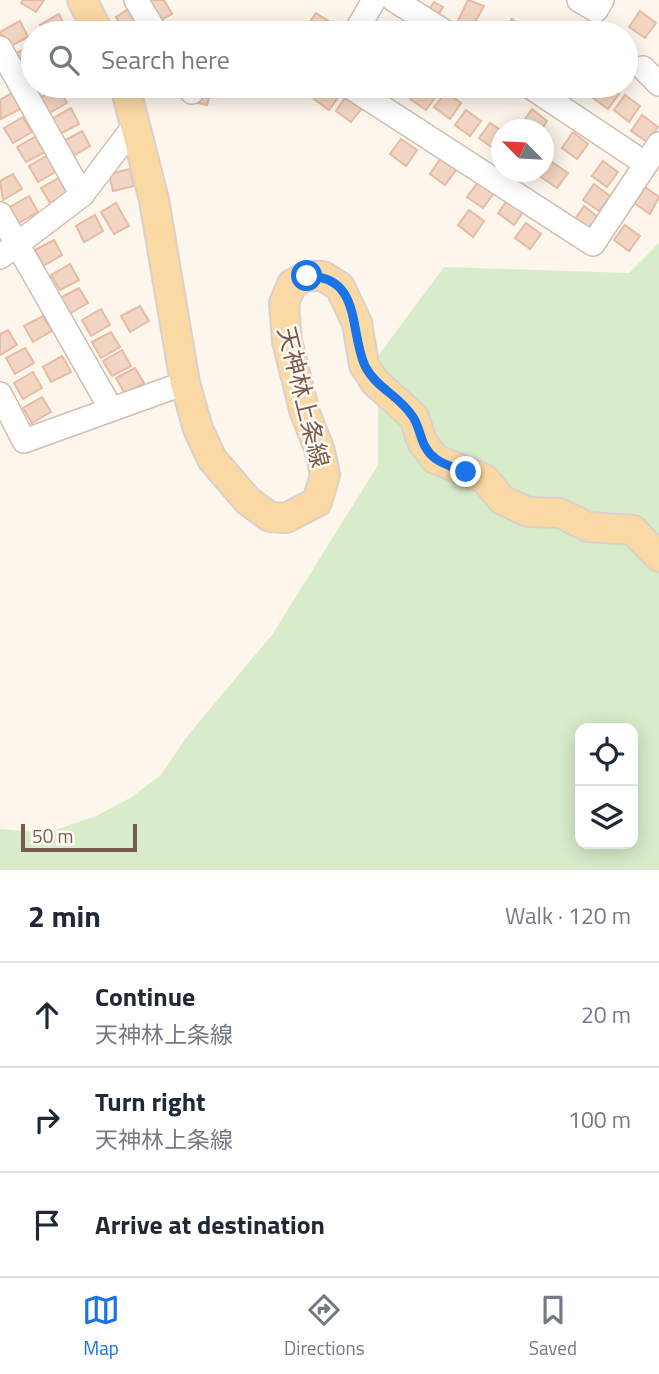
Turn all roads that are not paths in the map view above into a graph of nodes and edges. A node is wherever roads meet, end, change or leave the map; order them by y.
1 (82, 0) edge
2 (136, 0) edge
3 (374, 0) edge
4 (394, 0) edge
5 (579, 0) edge
6 (603, 0) edge
7 (93, 21) edge
8 (149, 21) edge
9 (362, 21) edge
10 (428, 21) edge
11 (0, 48) edge
12 (21, 86) edge
13 (28, 98) edge
14 (128, 98) edge
15 (368, 98) edge
16 (547, 98) edge
17 (135, 125) junction
18 (659, 144) edge
19 (646, 164) junction
20 (82, 195) junction
21 (0, 214) edge
22 (9, 251) edge
23 (185, 383) junction
24 (0, 394) edge
25 (111, 409) junction
26 (659, 557) edge

1 - 7 main road
2 - 8 street
3 - 9 street
4 - 10 street
5 - 6 street
11 - 12 street
13 - 20 street
14 - 17 main road, 天神林上条線
15 - 19 street
16 - 19 street
17 - 20 street
17 - 23 main road, 天神林上条線
18 - 19 street
20 - 22 street
21 - 22 street
22 - 25 street
23 - 25 street
23 - 26 main road, 天神林上条線
24 - 25 street

